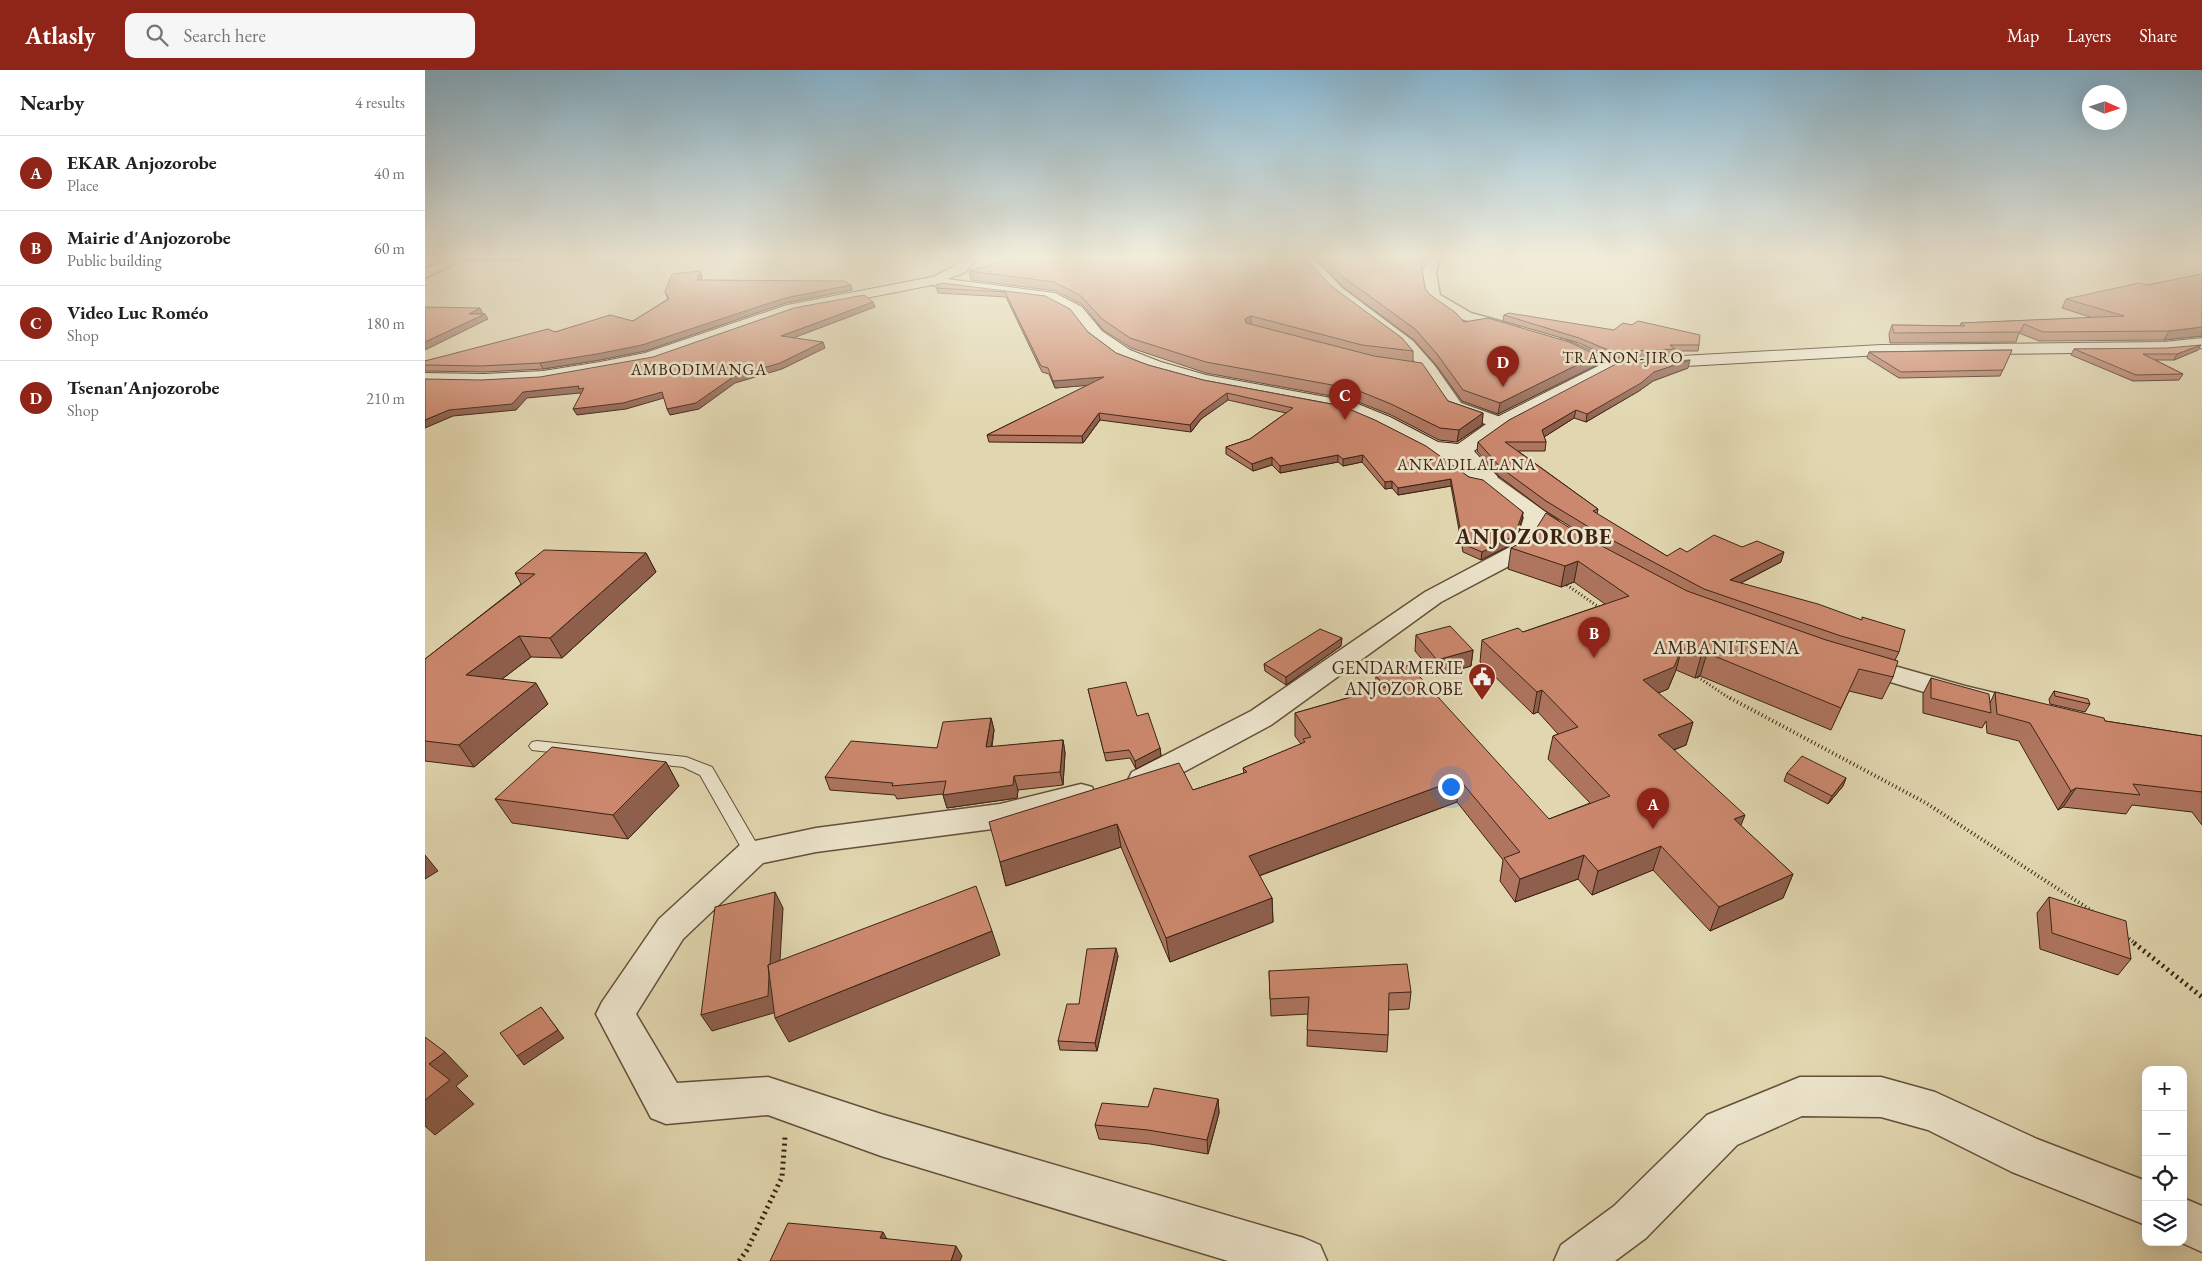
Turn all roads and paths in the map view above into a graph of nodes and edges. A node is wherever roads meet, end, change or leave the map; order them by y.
1 (782, 312) edge
2 (1078, 312) edge
3 (1365, 312) edge
4 (1458, 312) edge
5 (1530, 334) edge
6 (1547, 339) edge
7 (2202, 343) edge
8 (1610, 365) junction
9 (425, 378) edge
10 (1500, 424) junction
11 (1433, 446) junction
12 (1462, 451) junction
13 (1487, 479) junction
14 (1535, 517) junction
15 (1571, 540) edge
16 (1518, 552) junction
17 (1607, 613) edge
18 (1837, 657) edge
19 (1687, 669) edge
20 (2045, 714) edge
21 (537, 746) dead end
22 (753, 853) junction
23 (2101, 916) edge
24 (2124, 935) edge
25 (2202, 997) edge
26 (768, 1096) junction
27 (2142, 1201) edge
28 (2187, 1222) edge
29 (2202, 1229) edge
30 (739, 1261) edge
31 (1305, 1261) edge
32 (1577, 1261) edge

1 - 9 main road
2 - 11 main road
3 - 10 street
4 - 5 street
6 - 8 street
7 - 8 main road
8 - 10 main road
10 - 12 main road
11 - 12 main road
11 - 13 main road
12 - 13 main road
13 - 14 street
14 - 15 street
14 - 16 street
16 - 17 path
16 - 22 street
18 - 20 street
19 - 23 path
21 - 22 lane
22 - 26 street
24 - 25 path
26 - 30 path
26 - 31 street
27 - 32 street
28 - 29 street

